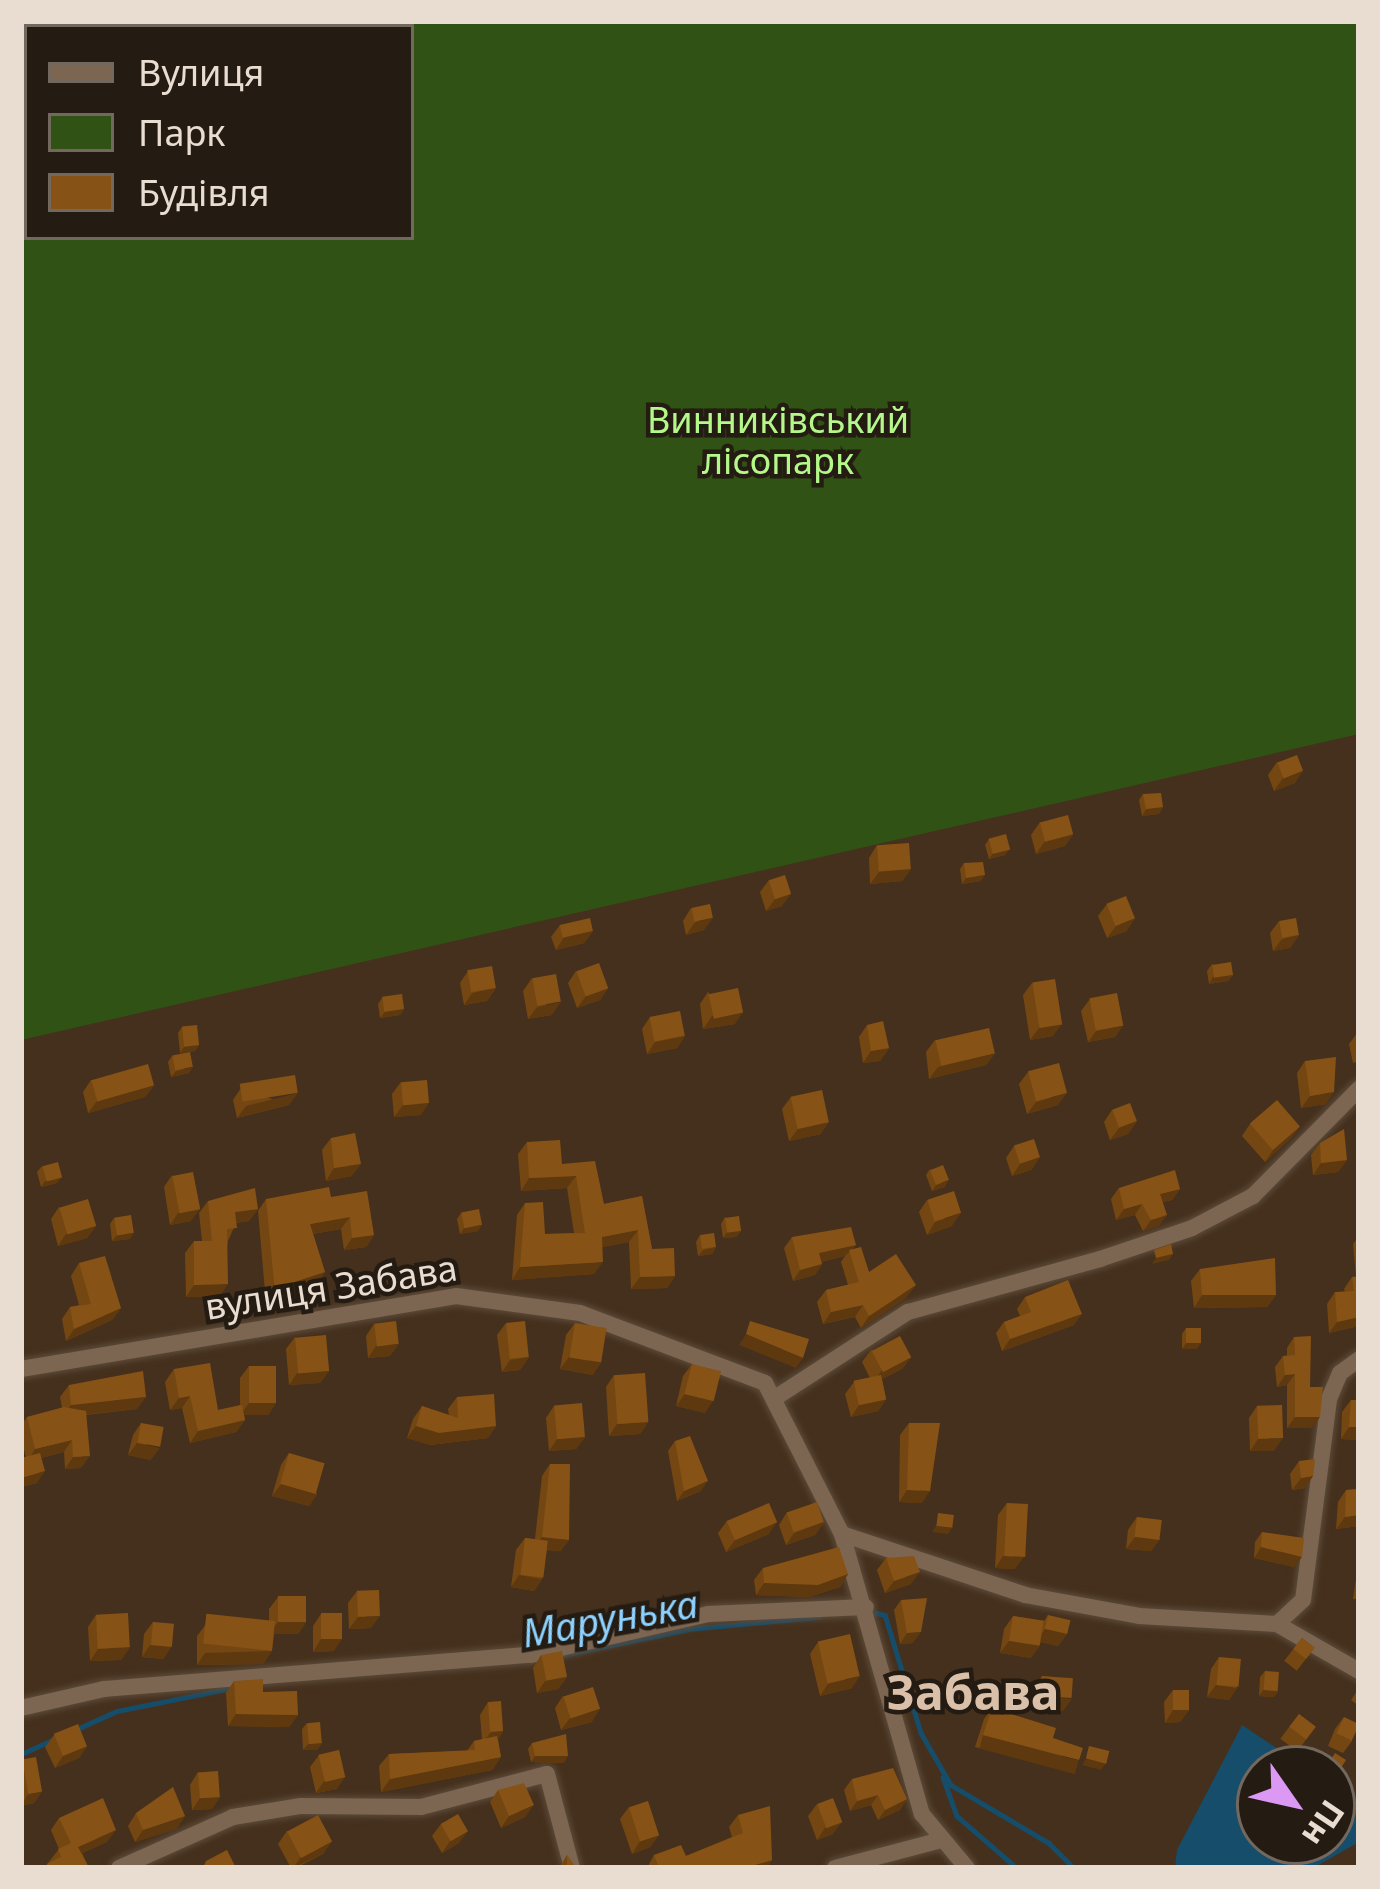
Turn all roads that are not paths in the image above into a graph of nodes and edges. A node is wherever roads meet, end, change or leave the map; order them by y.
1 (1359, 1089) edge
2 (1359, 1359) edge
3 (21, 1369) edge
4 (778, 1396) junction
5 (842, 1534) junction
6 (868, 1614) junction
7 (1277, 1624) junction
8 (1359, 1671) edge
9 (21, 1708) edge
10 (938, 1841) junction
11 (119, 1868) edge
12 (572, 1868) edge
13 (835, 1868) edge
14 (967, 1868) edge

1 - 4 street
2 - 7 street
3 - 4 street, вулиця Забава
4 - 5 street
5 - 6 street
5 - 7 street
6 - 9 street
6 - 10 street
7 - 8 street
10 - 13 street
10 - 14 street
11 - 12 street

